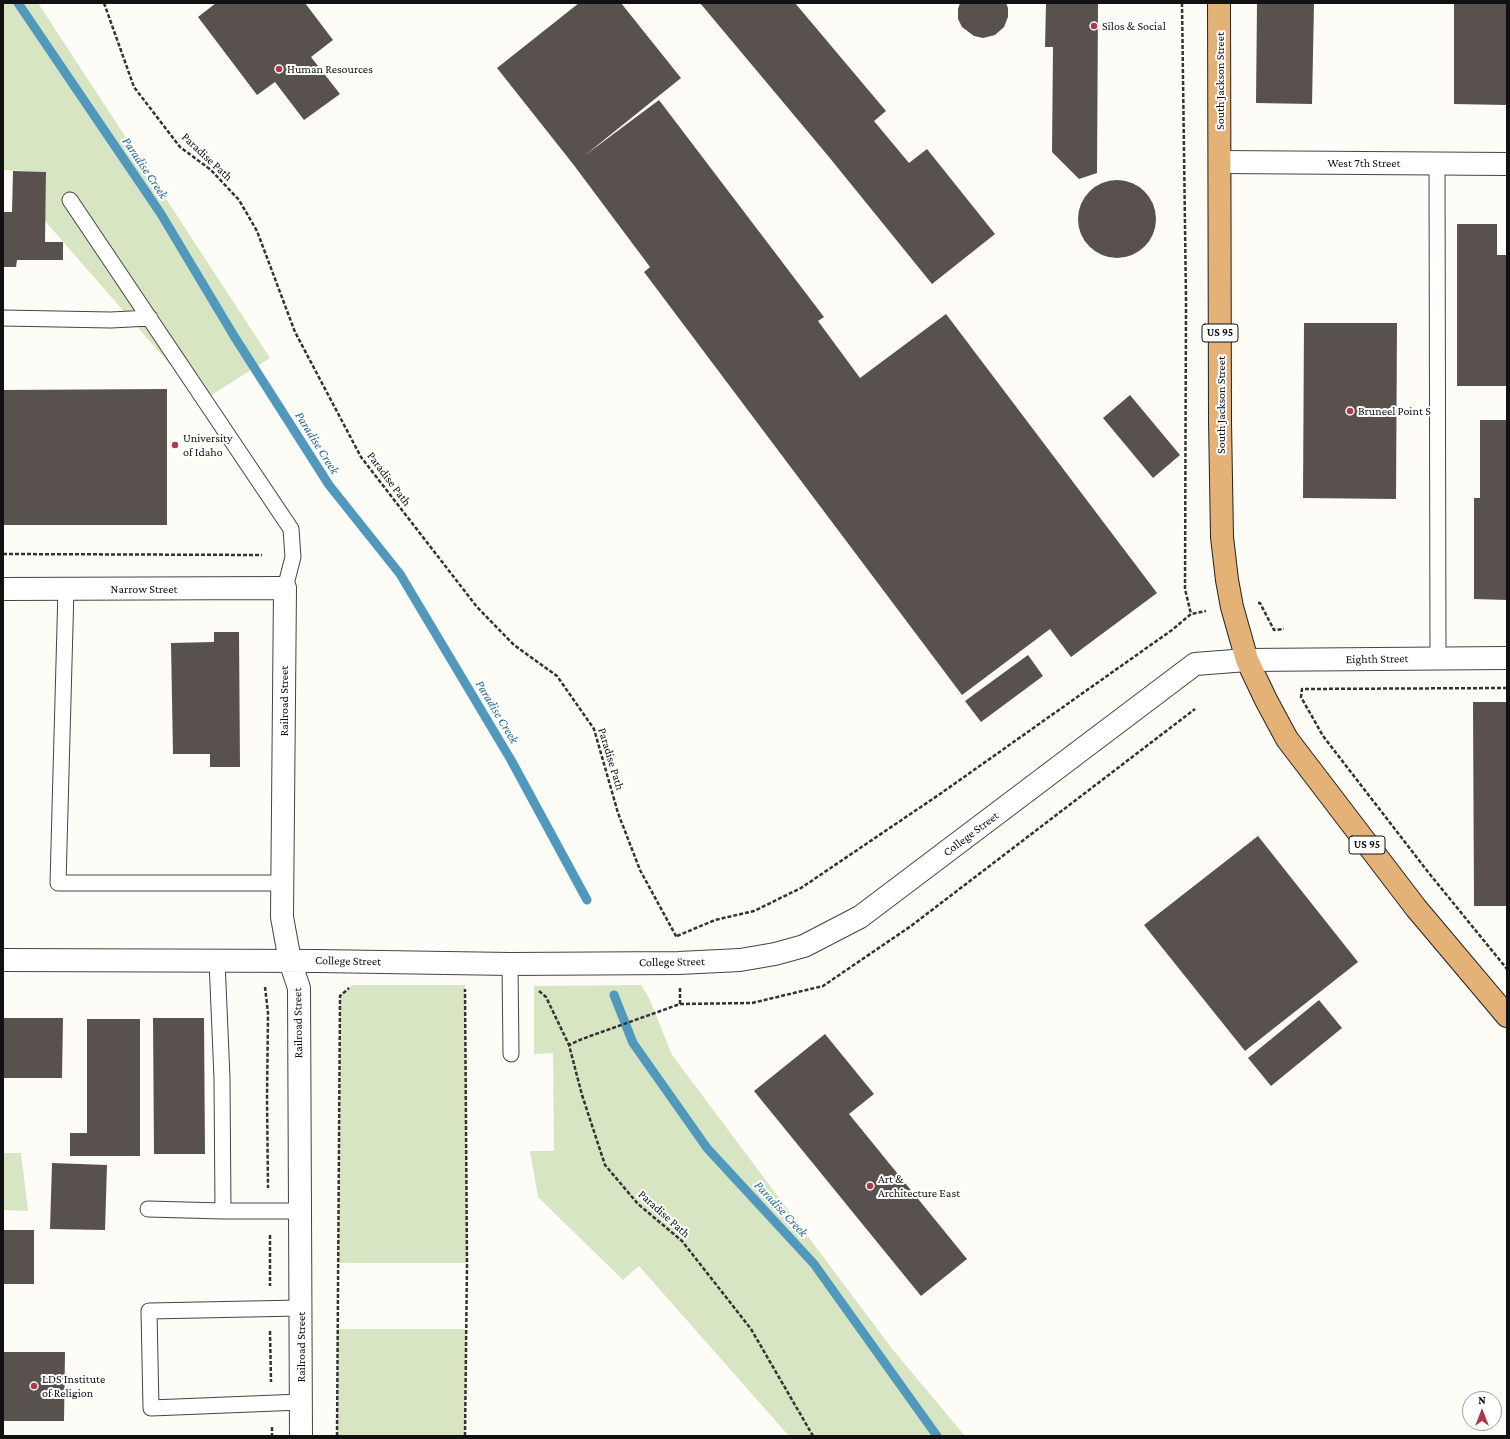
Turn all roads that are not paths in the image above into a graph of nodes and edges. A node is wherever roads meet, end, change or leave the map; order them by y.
1 (1219, 3) edge
2 (1220, 162) junction
3 (1437, 164) junction
4 (1507, 164) edge
5 (70, 200) dead end
6 (3, 318) edge
7 (150, 318) junction
8 (285, 588) junction
9 (3, 589) edge
10 (66, 589) junction
11 (1438, 658) junction
12 (1507, 658) edge
13 (1247, 660) junction
14 (283, 883) junction
15 (3, 960) edge
16 (217, 961) junction
17 (290, 961) junction
18 (510, 964) junction
19 (1507, 1016) edge
20 (511, 1054) dead end
21 (148, 1209) dead end
22 (223, 1211) junction
23 (300, 1211) junction
24 (300, 1308) junction
25 (301, 1402) junction
26 (301, 1436) edge

1 - 2 highway, South Jackson Street / US 95
2 - 3 street, West 7th Street
2 - 13 highway, South Jackson Street / US 95
3 - 4 street, West 7th Street
3 - 11 lane
5 - 7 lane
6 - 7 lane
7 - 8 lane
8 - 10 street, Narrow Street
8 - 14 street, Railroad Street
9 - 10 street, Narrow Street
10 - 14 lane
11 - 12 street, Eighth Street
11 - 13 street, Eighth Street
13 - 18 street, College Street
13 - 19 highway, US 95
14 - 17 street, Railroad Street
15 - 16 street, College Street
16 - 17 street, College Street
16 - 22 lane
17 - 18 street, College Street
17 - 23 street, Railroad Street
18 - 20 lane
21 - 22 lane
22 - 23 lane
23 - 24 street, Railroad Street
24 - 25 street, Railroad Street
24 - 25 lane
25 - 26 street, Railroad Street

